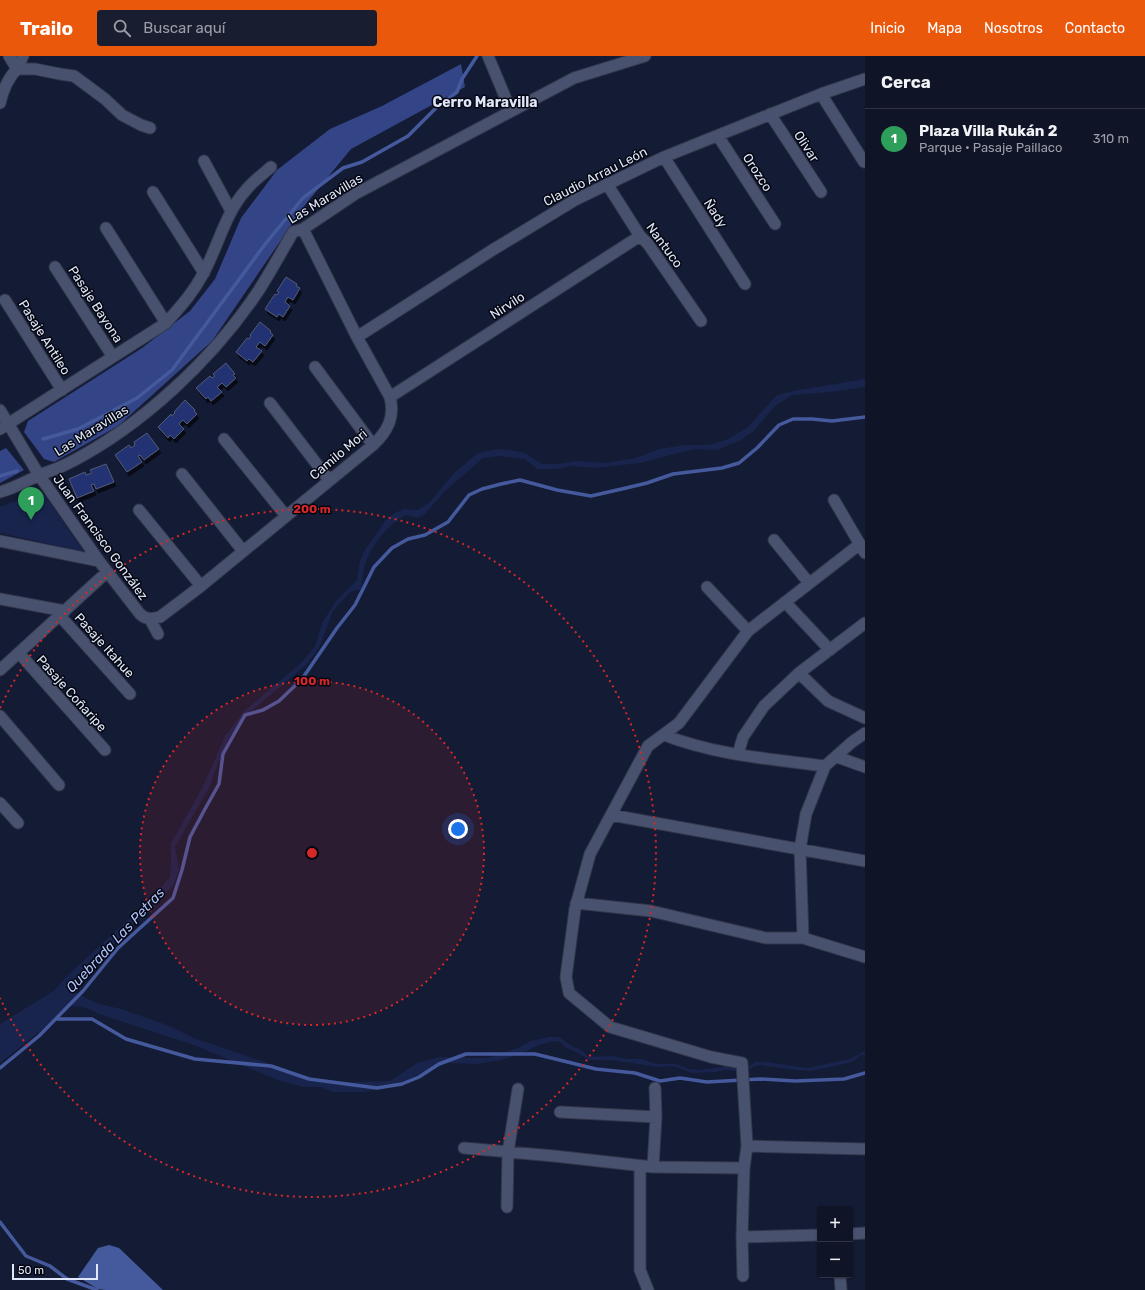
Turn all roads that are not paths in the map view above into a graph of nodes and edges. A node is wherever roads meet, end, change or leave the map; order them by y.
1 (9, 56) edge
2 (23, 56) edge
3 (488, 56) edge
4 (645, 56) edge
5 (17, 69) junction
6 (865, 79) edge
7 (821, 94) junction
8 (0, 103) edge
9 (511, 111) junction
10 (770, 114) junction
11 (150, 128) dead end
12 (718, 136) junction
13 (664, 157) junction
14 (204, 161) dead end
15 (864, 162) edge
16 (271, 167) dead end
17 (607, 184) junction
18 (153, 192) dead end
19 (821, 192) dead end
20 (231, 211) junction
21 (775, 224) dead end
22 (106, 228) dead end
23 (303, 229) junction
24 (640, 236) junction
25 (56, 267) dead end
26 (204, 273) junction
27 (745, 284) dead end
28 (5, 300) dead end
29 (701, 321) dead end
30 (166, 322) junction
31 (357, 337) junction
32 (113, 357) junction
33 (315, 367) dead end
34 (62, 390) junction
35 (390, 397) junction
36 (270, 404) dead end
37 (0, 410) edge
38 (4, 426) edge
39 (224, 440) dead end
40 (372, 445) junction
41 (182, 474) dead end
42 (39, 475) junction
43 (329, 480) junction
44 (0, 492) edge
45 (834, 500) dead end
46 (139, 510) dead end
47 (286, 516) junction
48 (774, 540) dead end
49 (0, 541) edge
50 (862, 549) edge
51 (243, 551) junction
52 (99, 561) junction
53 (107, 572) junction
54 (809, 583) junction
55 (201, 586) junction
56 (707, 587) dead end
57 (0, 599) edge
58 (785, 602) junction
59 (62, 614) junction
60 (150, 619) junction
61 (865, 623) edge
62 (748, 631) junction
63 (158, 634) dead end
64 (830, 650) junction
65 (0, 656) edge
66 (16, 656) junction
67 (0, 670) edge
68 (799, 673) junction
69 (130, 694) dead end
70 (0, 716) edge
71 (865, 718) edge
72 (865, 733) edge
73 (664, 735) junction
74 (105, 750) dead end
75 (738, 754) junction
76 (837, 757) junction
77 (825, 766) junction
78 (865, 767) edge
79 (59, 785) dead end
80 (0, 803) edge
81 (611, 815) junction
82 (18, 823) dead end
83 (800, 849) junction
84 (865, 861) edge
85 (576, 903) junction
86 (803, 938) junction
87 (865, 957) edge
88 (655, 1088) dead end
89 (518, 1089) dead end
90 (560, 1112) dead end
91 (656, 1117) junction
92 (747, 1146) junction
93 (464, 1148) dead end
94 (865, 1149) edge
95 (508, 1152) junction
96 (640, 1166) junction
97 (653, 1167) junction
98 (744, 1168) junction
99 (508, 1206) dead end
100 (865, 1233) edge
101 (853, 1234) edge
102 (817, 1235) edge
103 (742, 1237) junction
104 (743, 1276) dead end
105 (840, 1278) edge
106 (648, 1290) edge
107 (841, 1290) edge

1 - 5 street
2 - 5 street
3 - 9 street
4 - 9 street, Las Maravillas
5 - 8 street
5 - 11 street
6 - 7 street, Claudio Arrau León
7 - 10 street, Claudio Arrau León
7 - 15 street
9 - 23 street, Las Maravillas
10 - 12 street, Claudio Arrau León
10 - 19 street, Olivar
12 - 13 street, Claudio Arrau León
12 - 21 street, Orozco
13 - 17 street, Claudio Arrau León
13 - 27 street, Ñady
14 - 20 street
16 - 20 street
17 - 24 street, Nantuco
17 - 31 street, Claudio Arrau León
18 - 26 street
20 - 26 street
22 - 30 street
23 - 31 street, Camilo Mori
23 - 42 street, Las Maravillas
24 - 29 street, Nantuco
24 - 35 street, Nirvilo
25 - 32 street, Pasaje Bayona
26 - 30 street
28 - 34 street, Pasaje Antileo
30 - 32 street
31 - 35 street, Camilo Mori
32 - 34 street
33 - 40 street
34 - 38 street
35 - 40 street, Camilo Mori
36 - 43 street
37 - 38 street, Juan Francisco González
38 - 42 street, Juan Francisco González
39 - 47 street
40 - 43 street, Camilo Mori
41 - 51 street
42 - 44 street, Las Maravillas
42 - 52 street, Juan Francisco González
43 - 47 street, Camilo Mori
45 - 50 street
46 - 55 street
47 - 51 street, Camilo Mori
48 - 54 street
49 - 52 street
50 - 54 street
51 - 55 street, Camilo Mori
52 - 53 street, Juan Francisco González
53 - 59 street
53 - 60 street, Juan Francisco González
54 - 58 street
55 - 60 street, Camilo Mori
56 - 62 street
57 - 59 street
58 - 62 street
58 - 64 street
59 - 66 street
59 - 69 street, Pasaje Itahue
60 - 63 street, Juan Francisco González
61 - 64 street
62 - 73 street
64 - 68 street
65 - 66 street
66 - 67 street
66 - 74 street, Pasaje Coñaripe
68 - 71 street
68 - 75 street
70 - 79 street
72 - 76 street
73 - 75 street
73 - 81 street
75 - 77 street
76 - 77 street
76 - 78 street
77 - 83 street
80 - 82 street
81 - 83 street
81 - 85 street
83 - 84 street
83 - 86 street
85 - 86 street
85 - 92 street
86 - 87 street
88 - 91 street
89 - 95 street
90 - 91 street
91 - 97 street
92 - 94 street
92 - 98 street
93 - 95 street
95 - 96 street
95 - 99 street
96 - 97 street
96 - 106 street
97 - 98 street
98 - 103 street
100 - 101 street
102 - 103 street
103 - 104 street
105 - 107 street

